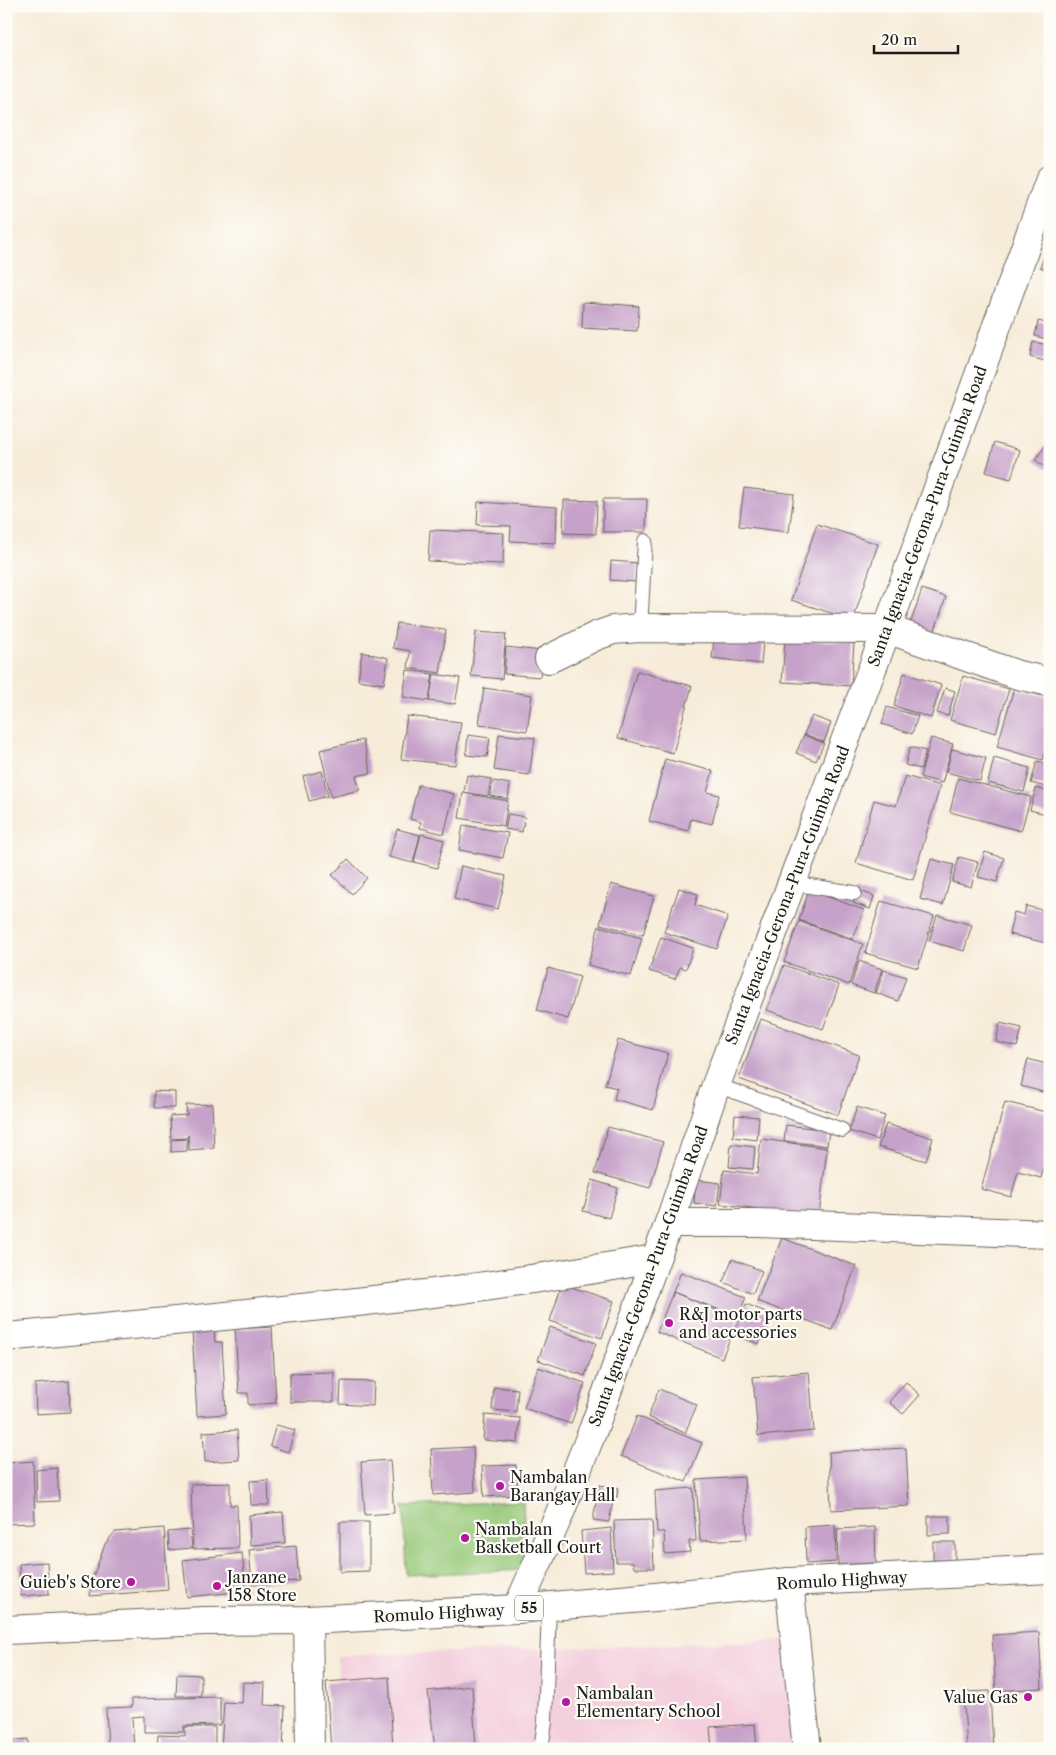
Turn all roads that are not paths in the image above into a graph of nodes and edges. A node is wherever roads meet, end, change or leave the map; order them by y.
1 (1050, 179) edge
2 (645, 541) dead end
3 (640, 628) junction
4 (887, 629) junction
5 (549, 659) dead end
6 (1050, 682) edge
7 (791, 883) junction
8 (854, 893) dead end
9 (716, 1085) junction
10 (842, 1130) dead end
11 (669, 1223) junction
12 (1050, 1234) edge
13 (655, 1259) junction
14 (6, 1337) edge
15 (1050, 1569) edge
16 (789, 1582) junction
17 (549, 1606) junction
18 (517, 1609) junction
19 (308, 1620) junction
20 (6, 1630) edge
21 (310, 1749) edge
22 (541, 1749) edge
23 (807, 1749) edge

1 - 4 main road, Santa Ignacia-Gerona-Pura-Guimba Road
2 - 3 lane
3 - 4 main road
3 - 5 main road
4 - 6 main road
4 - 7 main road, Santa Ignacia-Gerona-Pura-Guimba Road
7 - 8 lane
7 - 9 main road, Santa Ignacia-Gerona-Pura-Guimba Road
9 - 10 lane
9 - 11 main road, Santa Ignacia-Gerona-Pura-Guimba Road
11 - 12 main road
11 - 13 main road, Santa Ignacia-Gerona-Pura-Guimba Road
13 - 14 main road
13 - 18 main road, Santa Ignacia-Gerona-Pura-Guimba Road
15 - 16 main road, Romulo Highway / 55
16 - 17 main road, Romulo Highway / 55
16 - 23 main road
17 - 18 main road, Romulo Highway / 55
17 - 22 lane
18 - 19 main road, Romulo Highway / 55
19 - 20 main road, Romulo Highway / 55
19 - 21 main road

